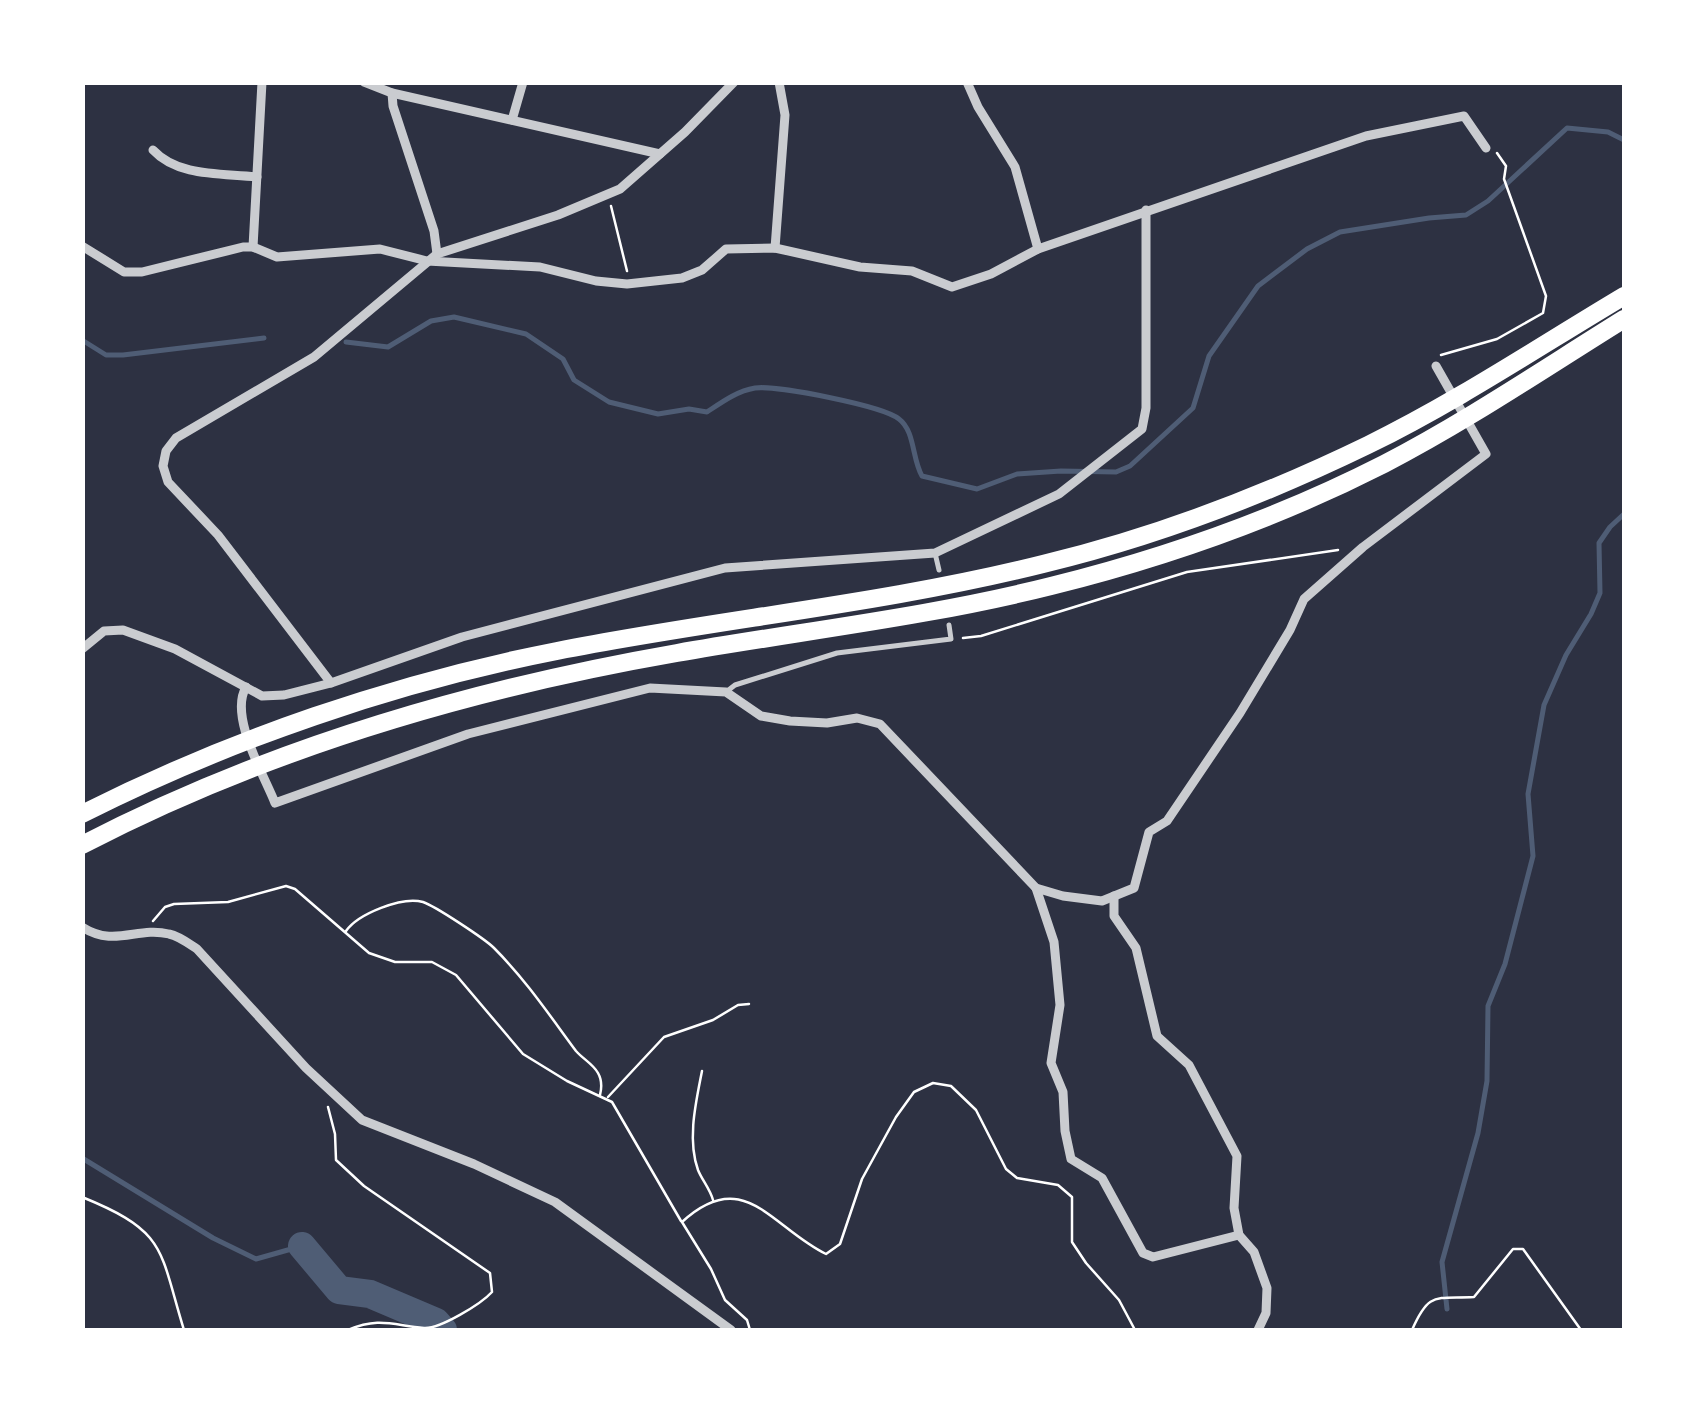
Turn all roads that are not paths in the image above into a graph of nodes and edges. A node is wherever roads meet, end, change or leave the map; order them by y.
1 (262, 82) edge
2 (364, 82) edge
3 (524, 82) edge
4 (734, 82) edge
5 (778, 82) edge
6 (967, 82) edge
7 (392, 93) junction
8 (512, 120) junction
9 (1486, 148) road end
10 (153, 150) dead end
11 (660, 154) junction
12 (257, 177) junction
13 (1146, 210) junction
14 (82, 246) edge
15 (254, 247) junction
16 (776, 248) junction
17 (1038, 250) junction
18 (437, 254) junction
19 (427, 261) junction
20 (1624, 296) edge
21 (1624, 319) edge
22 (1436, 366) road end
23 (935, 553) junction
24 (938, 570) dead end
25 (949, 626) dead end
26 (82, 649) edge
27 (331, 683) junction
28 (246, 687) junction
29 (726, 692) junction
30 (82, 814) edge
31 (82, 845) edge
32 (1036, 888) junction
33 (1114, 896) junction
34 (83, 928) edge
35 (1238, 1234) junction
36 (731, 1330) edge
37 (1258, 1330) edge

1 - 12 street
2 - 7 street
3 - 8 street
4 - 11 street
5 - 16 street
6 - 17 street
7 - 8 street
7 - 18 street
8 - 11 street
9 - 13 street
10 - 12 street
11 - 18 street
12 - 15 street
13 - 17 street
13 - 23 street
14 - 15 street
15 - 19 street
16 - 17 street
16 - 19 street
18 - 19 street
19 - 27 street
20 - 30 highway
21 - 31 highway
22 - 33 street
23 - 24 lane
23 - 27 street
25 - 29 lane
26 - 28 street
27 - 28 street
28 - 29 street
29 - 32 street
32 - 33 street
32 - 35 street
33 - 35 street
34 - 36 street
35 - 37 street

